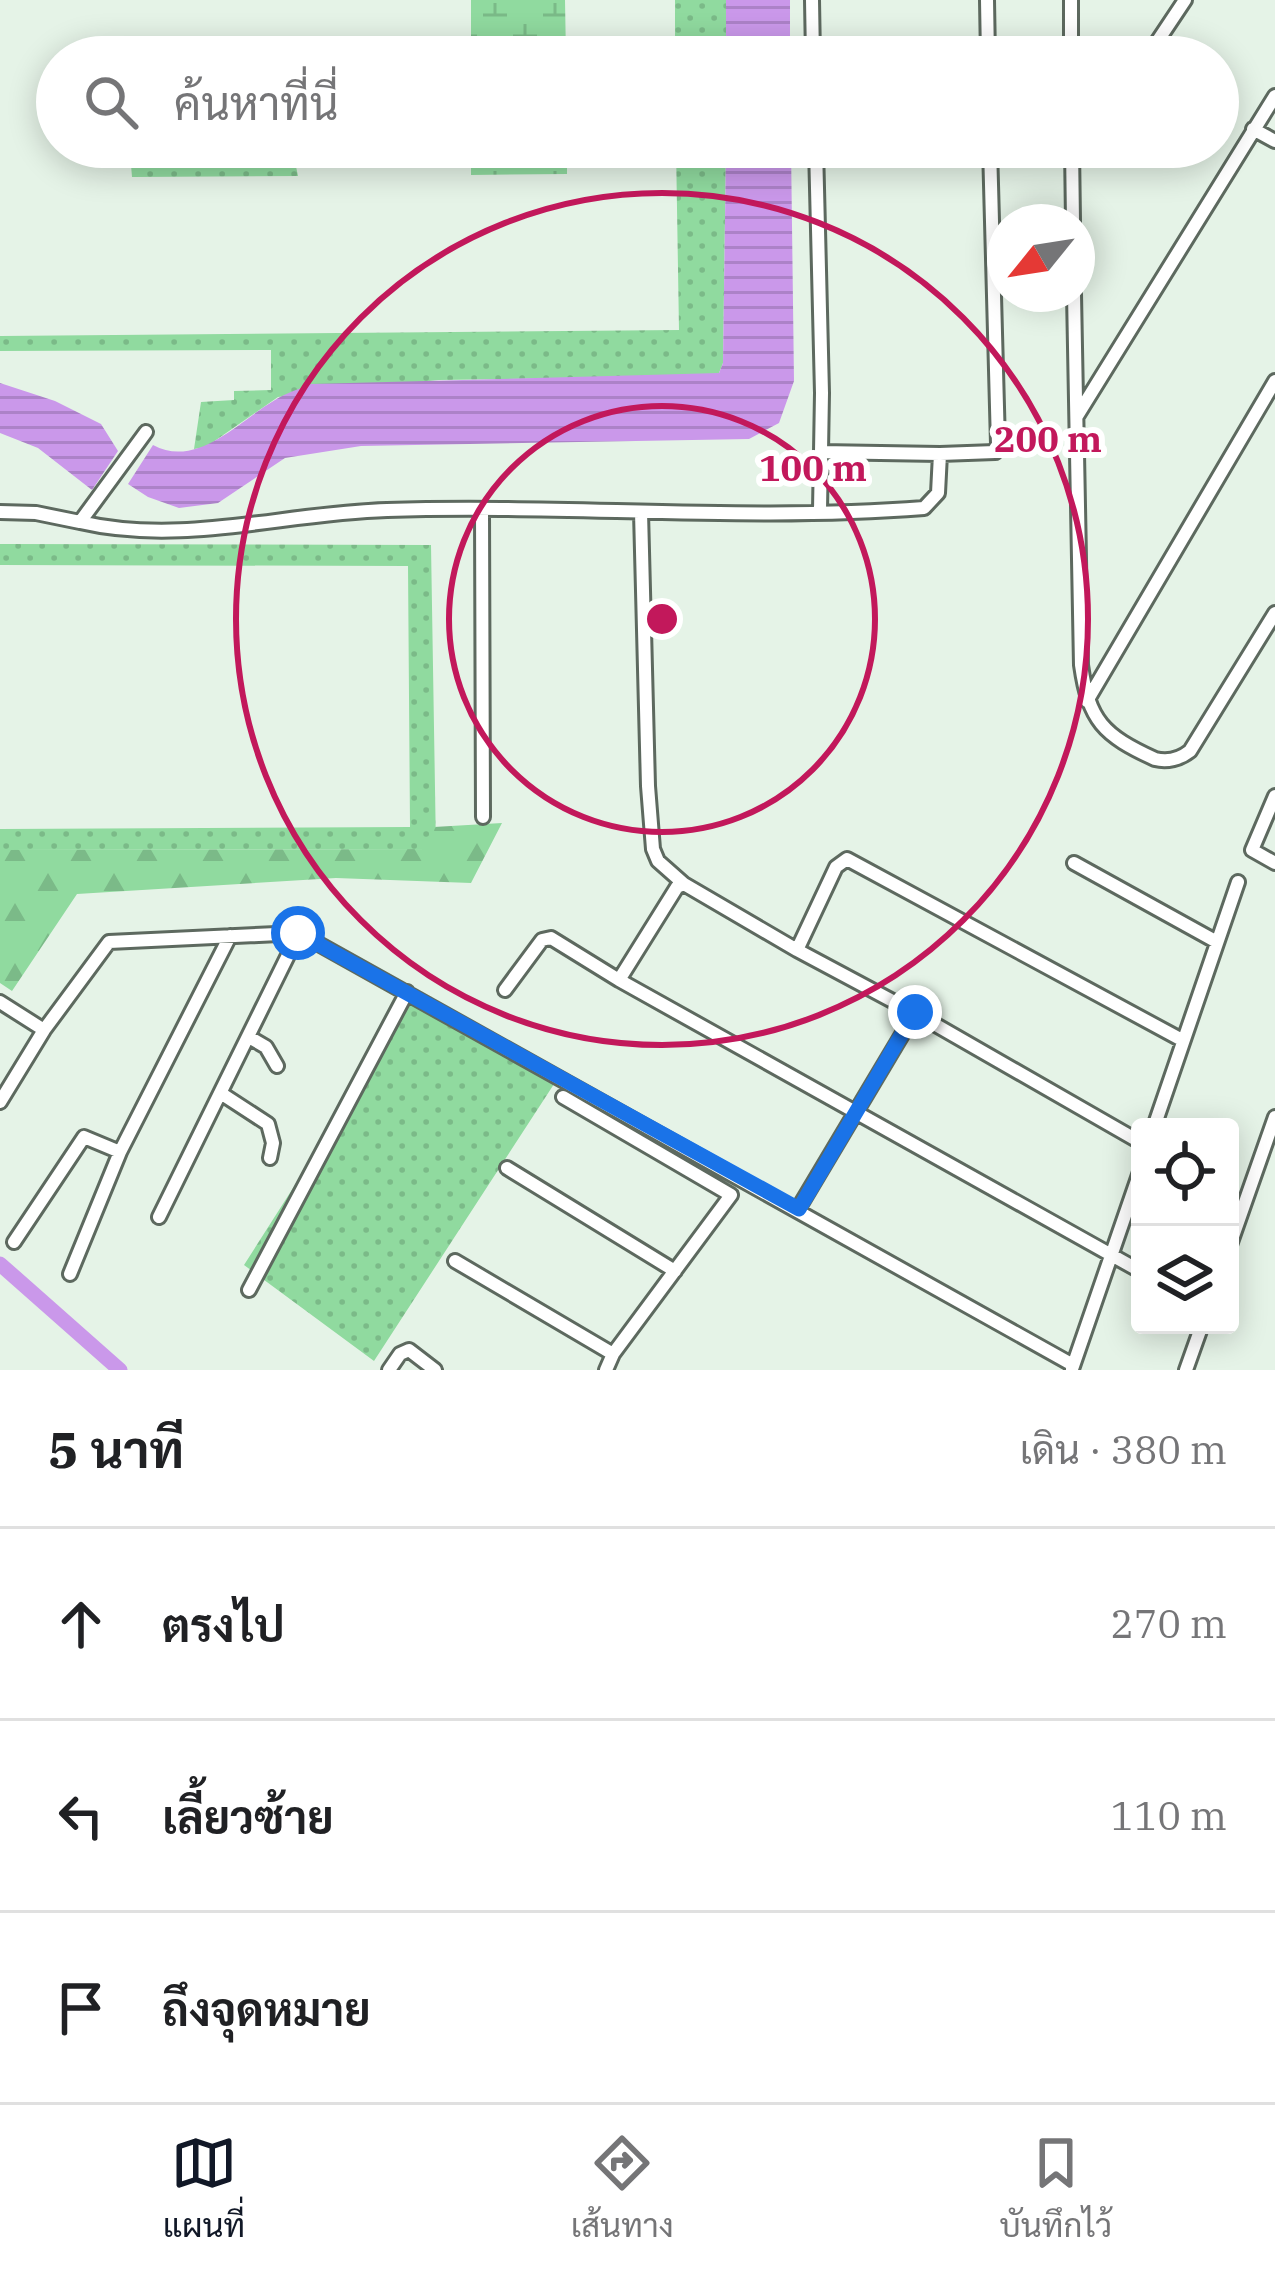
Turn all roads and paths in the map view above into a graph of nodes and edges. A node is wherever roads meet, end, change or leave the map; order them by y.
1 (812, 0) edge
2 (987, 0) edge
3 (1071, 0) edge
4 (1185, 0) edge
5 (813, 36) edge
6 (988, 36) edge
7 (1071, 36) edge
8 (1161, 36) edge
9 (1275, 95) edge
10 (1253, 129) junction
11 (1275, 141) edge
12 (1239, 152) edge
13 (816, 168) edge
14 (991, 168) edge
15 (1072, 168) edge
16 (1229, 168) edge
17 (1073, 204) edge
18 (1073, 312) edge
19 (1275, 381) edge
20 (1075, 420) junction
21 (146, 432) dead end
22 (820, 452) junction
23 (940, 454) junction
24 (482, 510) junction
25 (820, 510) junction
26 (0, 512) edge
27 (641, 512) junction
28 (80, 522) junction
29 (1275, 613) edge
30 (1087, 702) junction
31 (1275, 796) edge
32 (483, 817) dead end
33 (1074, 863) dead end
34 (1275, 863) edge
35 (1238, 882) dead end
36 (684, 884) junction
37 (298, 933) junction
38 (230, 936) junction
39 (1217, 942) junction
40 (797, 950) junction
41 (619, 980) junction
42 (505, 990) dead end
43 (406, 992) junction
44 (0, 1002) edge
45 (915, 1012) junction
46 (44, 1030) junction
47 (249, 1037) junction
48 (1182, 1040) junction
49 (277, 1066) dead end
50 (222, 1094) junction
51 (563, 1097) dead end
52 (0, 1102) edge
53 (856, 1112) junction
54 (1157, 1118) edge
55 (1275, 1118) edge
56 (1131, 1137) edge
57 (120, 1152) junction
58 (270, 1158) dead end
59 (507, 1168) dead end
60 (1131, 1200) edge
61 (799, 1209) junction
62 (159, 1217) dead end
63 (1237, 1226) edge
64 (14, 1242) dead end
65 (1112, 1258) junction
66 (454, 1261) dead end
67 (1131, 1267) edge
68 (675, 1271) junction
69 (70, 1274) dead end
70 (249, 1290) dead end
71 (1199, 1334) edge
72 (613, 1354) junction
73 (1072, 1368) edge
74 (389, 1370) edge
75 (435, 1370) edge
76 (605, 1370) edge
77 (1186, 1370) edge

1 - 5 street
2 - 6 street
3 - 7 street
4 - 8 street
9 - 10 street
10 - 11 street
10 - 12 street
13 - 22 street
14 - 23 street
15 - 17 street
16 - 20 street
18 - 20 street
19 - 30 street
20 - 30 street
21 - 28 street
22 - 23 street
22 - 25 street
23 - 25 street
24 - 27 street
24 - 28 street
24 - 32 street
25 - 27 street
26 - 28 street
27 - 36 street
29 - 30 street
31 - 34 street
33 - 39 street
35 - 39 street
36 - 40 street
36 - 41 street
37 - 38 street
37 - 43 street
37 - 47 street
38 - 46 street
38 - 57 street
39 - 48 street
40 - 45 street
40 - 48 street
41 - 42 street
41 - 53 street
43 - 61 street
43 - 70 street
44 - 46 street
45 - 53 street
45 - 56 street
46 - 52 street
47 - 49 street
47 - 50 street
48 - 54 street
50 - 58 street
50 - 62 street
51 - 68 street
53 - 61 street
53 - 65 street
55 - 63 street
57 - 64 street
57 - 69 street
59 - 68 street
60 - 65 street
61 - 73 street
65 - 67 street
65 - 73 street
66 - 72 street
68 - 72 street
71 - 77 street
72 - 76 street
74 - 75 street

